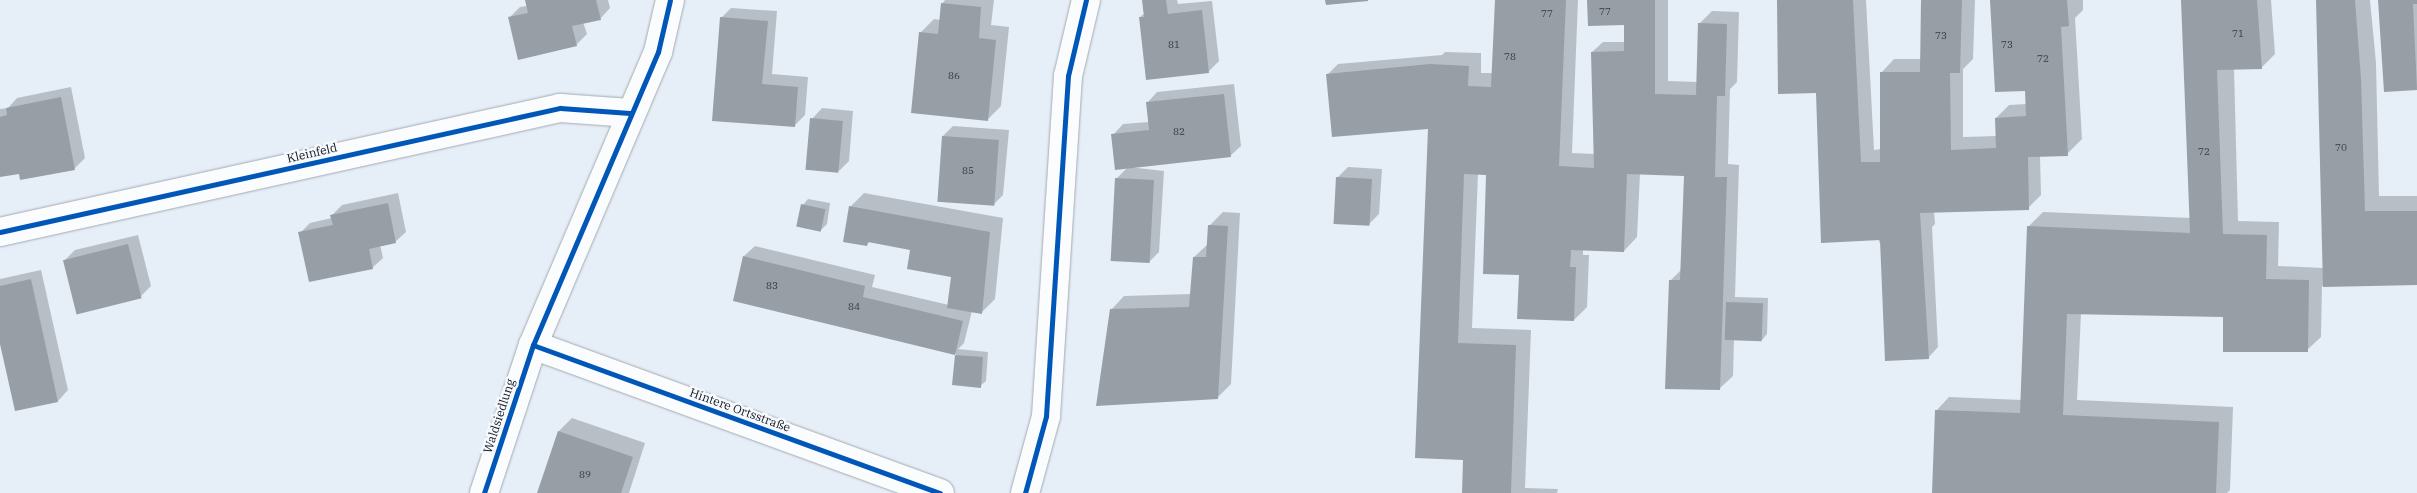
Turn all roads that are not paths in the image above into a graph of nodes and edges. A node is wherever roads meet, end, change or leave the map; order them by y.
1 (670, 0) edge
2 (1086, 0) edge
3 (630, 113) junction
4 (0, 232) edge
5 (533, 345) junction
6 (484, 493) edge
7 (940, 493) edge
8 (1025, 493) edge

1 - 3 street, Waldsiedlung
2 - 8 street
3 - 4 street, Kleinfeld
3 - 5 street, Waldsiedlung
5 - 6 street, Waldsiedlung
5 - 7 street, Hintere Ortsstraße

